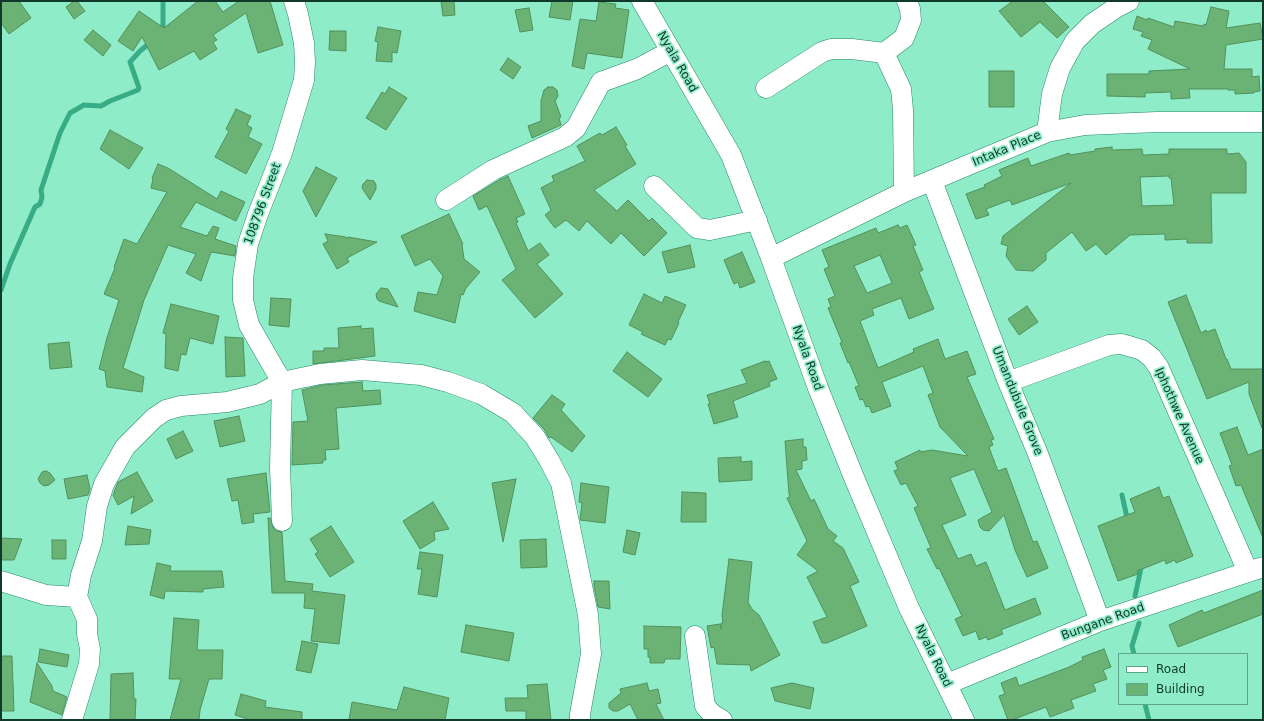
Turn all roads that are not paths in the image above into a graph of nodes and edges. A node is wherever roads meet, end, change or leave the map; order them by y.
1 (294, 1) edge
2 (642, 1) edge
3 (907, 1) edge
4 (1129, 1) edge
5 (671, 51) junction
6 (884, 53) junction
7 (766, 88) dead end
8 (1263, 122) edge
9 (1047, 132) junction
10 (932, 181) junction
11 (654, 186) dead end
12 (904, 192) junction
13 (446, 200) dead end
14 (757, 220) junction
15 (771, 258) junction
16 (282, 382) junction
17 (1008, 382) junction
18 (282, 521) dead end
19 (1256, 570) edge
20 (1, 581) edge
21 (77, 597) junction
22 (1100, 621) junction
23 (695, 636) dead end
24 (947, 684) junction
25 (72, 720) edge
26 (580, 720) edge
27 (722, 720) edge
28 (964, 720) edge

1 - 16 street, 108796 Street
2 - 5 street, Nyala Road
3 - 6 street
4 - 9 street
5 - 13 street
5 - 14 street, Nyala Road
6 - 7 street
6 - 12 street
8 - 9 street, Intaka Place
9 - 10 street, Intaka Place
10 - 12 street, Intaka Place
10 - 17 street, Umandubule Grove
11 - 14 street
12 - 15 street, Intaka Place
14 - 15 street, Nyala Road
15 - 24 street, Nyala Road
16 - 18 street
16 - 21 street
16 - 26 street
17 - 19 street, Iphothwe Avenue
17 - 22 street, Umandubule Grove
19 - 22 street, Bungane Road
20 - 21 street
21 - 25 street
22 - 24 street, Bungane Road
23 - 27 street
24 - 28 street, Nyala Road

